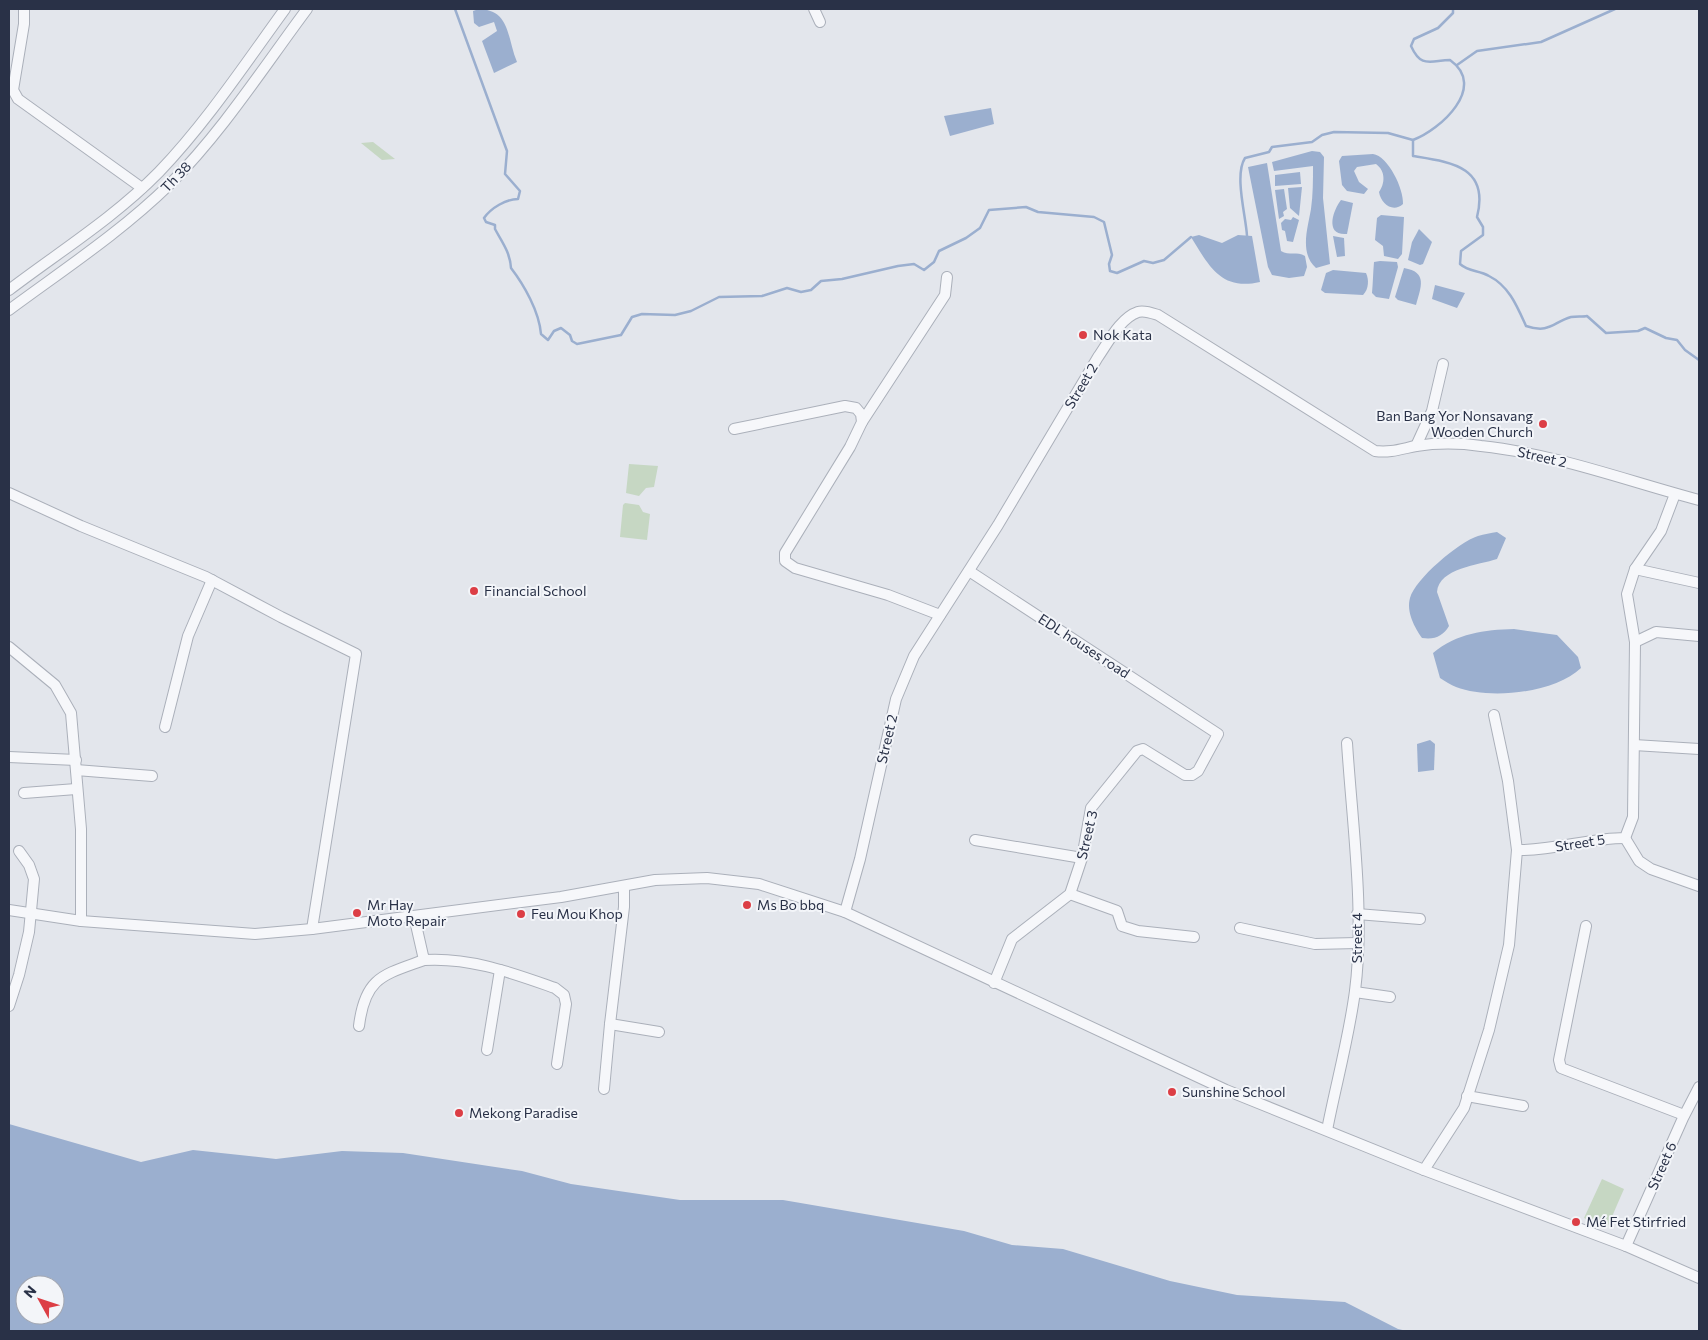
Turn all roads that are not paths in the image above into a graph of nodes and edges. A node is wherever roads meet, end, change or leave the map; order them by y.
1 (24, 9) edge
2 (285, 9) edge
3 (307, 9) edge
4 (814, 9) edge
5 (820, 22) dead end
6 (160, 171) junction
7 (171, 183) junction
8 (142, 188) junction
9 (947, 277) dead end
10 (9, 290) edge
11 (9, 310) edge
12 (1443, 364) dead end
13 (862, 422) junction
14 (734, 429) dead end
15 (1416, 446) junction
16 (9, 493) edge
17 (1675, 494) junction
18 (1699, 500) edge
19 (1636, 569) junction
20 (969, 571) junction
21 (212, 580) junction
22 (1699, 584) edge
23 (940, 615) junction
24 (1699, 636) edge
25 (1635, 642) junction
26 (9, 647) edge
27 (1494, 714) dead end
28 (165, 727) dead end
29 (1218, 734) joint
30 (1346, 743) dead end
31 (1634, 745) junction
32 (1699, 749) edge
33 (9, 757) edge
34 (76, 765) junction
35 (152, 776) dead end
36 (76, 789) junction
37 (24, 794) dead end
38 (1625, 838) junction
39 (975, 840) dead end
40 (1517, 850) junction
41 (18, 851) dead end
42 (1082, 858) junction
43 (624, 886) junction
44 (1699, 886) edge
45 (1070, 894) junction
46 (9, 910) edge
47 (845, 912) junction
48 (29, 913) junction
49 (1357, 914) junction
50 (414, 916) junction
51 (1420, 919) dead end
52 (81, 921) junction
53 (1586, 926) dead end
54 (1240, 928) dead end
55 (312, 929) junction
56 (1194, 937) dead end
57 (1357, 944) junction
58 (424, 960) junction
59 (500, 970) junction
60 (994, 983) junction
61 (1355, 992) junction
62 (1390, 997) dead end
63 (9, 1006) edge
64 (610, 1024) junction
65 (359, 1026) dead end
66 (659, 1032) dead end
67 (487, 1050) dead end
68 (557, 1064) dead end
69 (1699, 1087) edge
70 (604, 1089) dead end
71 (1467, 1096) junction
72 (1523, 1106) dead end
73 (1684, 1115) junction
74 (1327, 1130) junction
75 (1424, 1170) junction
76 (1626, 1246) junction
77 (1699, 1278) edge

1 - 8 street
2 - 6 street, Th 38
3 - 7 street, Th 38
4 - 5 street
6 - 7 street
6 - 8 street, Th 38
7 - 11 street, Th 38
8 - 10 street, Th 38
9 - 13 street
12 - 15 street
13 - 14 street
13 - 23 street
15 - 17 street, Street 2
15 - 20 street, Street 2
16 - 21 street
17 - 18 street, Street 2
17 - 19 street, Street 5
19 - 22 street
19 - 25 street, Street 5
20 - 23 street, Street 2
20 - 29 street, EDL houses road
21 - 28 street
21 - 55 street
23 - 47 street, Street 2
24 - 25 street
25 - 31 street, Street 5
26 - 34 street
27 - 40 street
29 - 42 street, Street 3
30 - 49 street, Street 4
31 - 32 street
31 - 38 street, Street 5
33 - 34 street
34 - 35 street
34 - 36 street
36 - 37 street
36 - 52 street
38 - 40 street, Street 5
38 - 44 street
39 - 42 street
40 - 71 street
41 - 48 street
42 - 45 street, Street 3
43 - 47 street
43 - 50 street
43 - 64 street
45 - 56 street
45 - 60 street
46 - 48 street
47 - 60 street
48 - 52 street
48 - 63 street
49 - 51 street
49 - 57 street, Street 4
50 - 55 street
50 - 58 street
52 - 55 street
53 - 73 street
54 - 57 street
57 - 61 street, Street 4
58 - 59 street
58 - 65 street
59 - 67 street
59 - 68 street
60 - 74 street
61 - 62 street
61 - 74 street, Street 4
64 - 66 street
64 - 70 street
69 - 73 street, Street 6
71 - 72 street
71 - 75 street
73 - 76 street, Street 6
74 - 75 street
75 - 76 street
76 - 77 street

